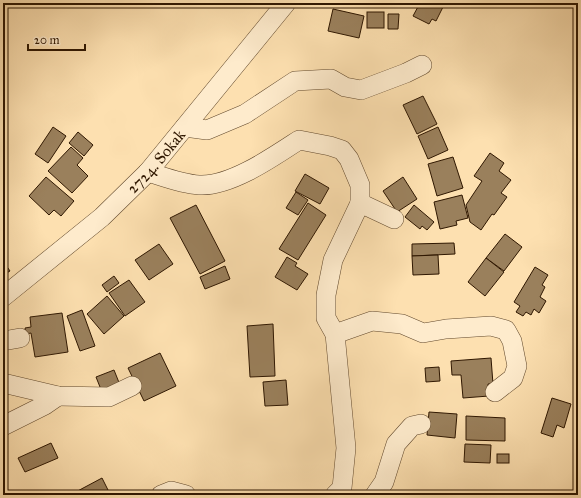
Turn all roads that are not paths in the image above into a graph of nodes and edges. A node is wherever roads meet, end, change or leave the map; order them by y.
1 (286, 3) edge
2 (422, 65) dead end
3 (185, 126) junction
4 (148, 172) junction
5 (360, 204) junction
6 (394, 219) dead end
7 (3, 297) edge
8 (335, 334) junction
9 (3, 383) edge
10 (132, 386) dead end
11 (495, 392) dead end
12 (58, 396) junction
13 (421, 424) dead end
14 (3, 426) edge
15 (161, 495) edge
16 (186, 495) edge
17 (335, 495) edge
18 (374, 495) edge

1 - 3 street, 2724. Sokak
2 - 3 street
3 - 4 street, 2724. Sokak
4 - 5 street
4 - 7 street, 2724. Sokak
5 - 6 street
5 - 8 street
8 - 11 street
8 - 17 street
9 - 12 street
10 - 12 street
12 - 14 street
13 - 18 street
15 - 16 street

